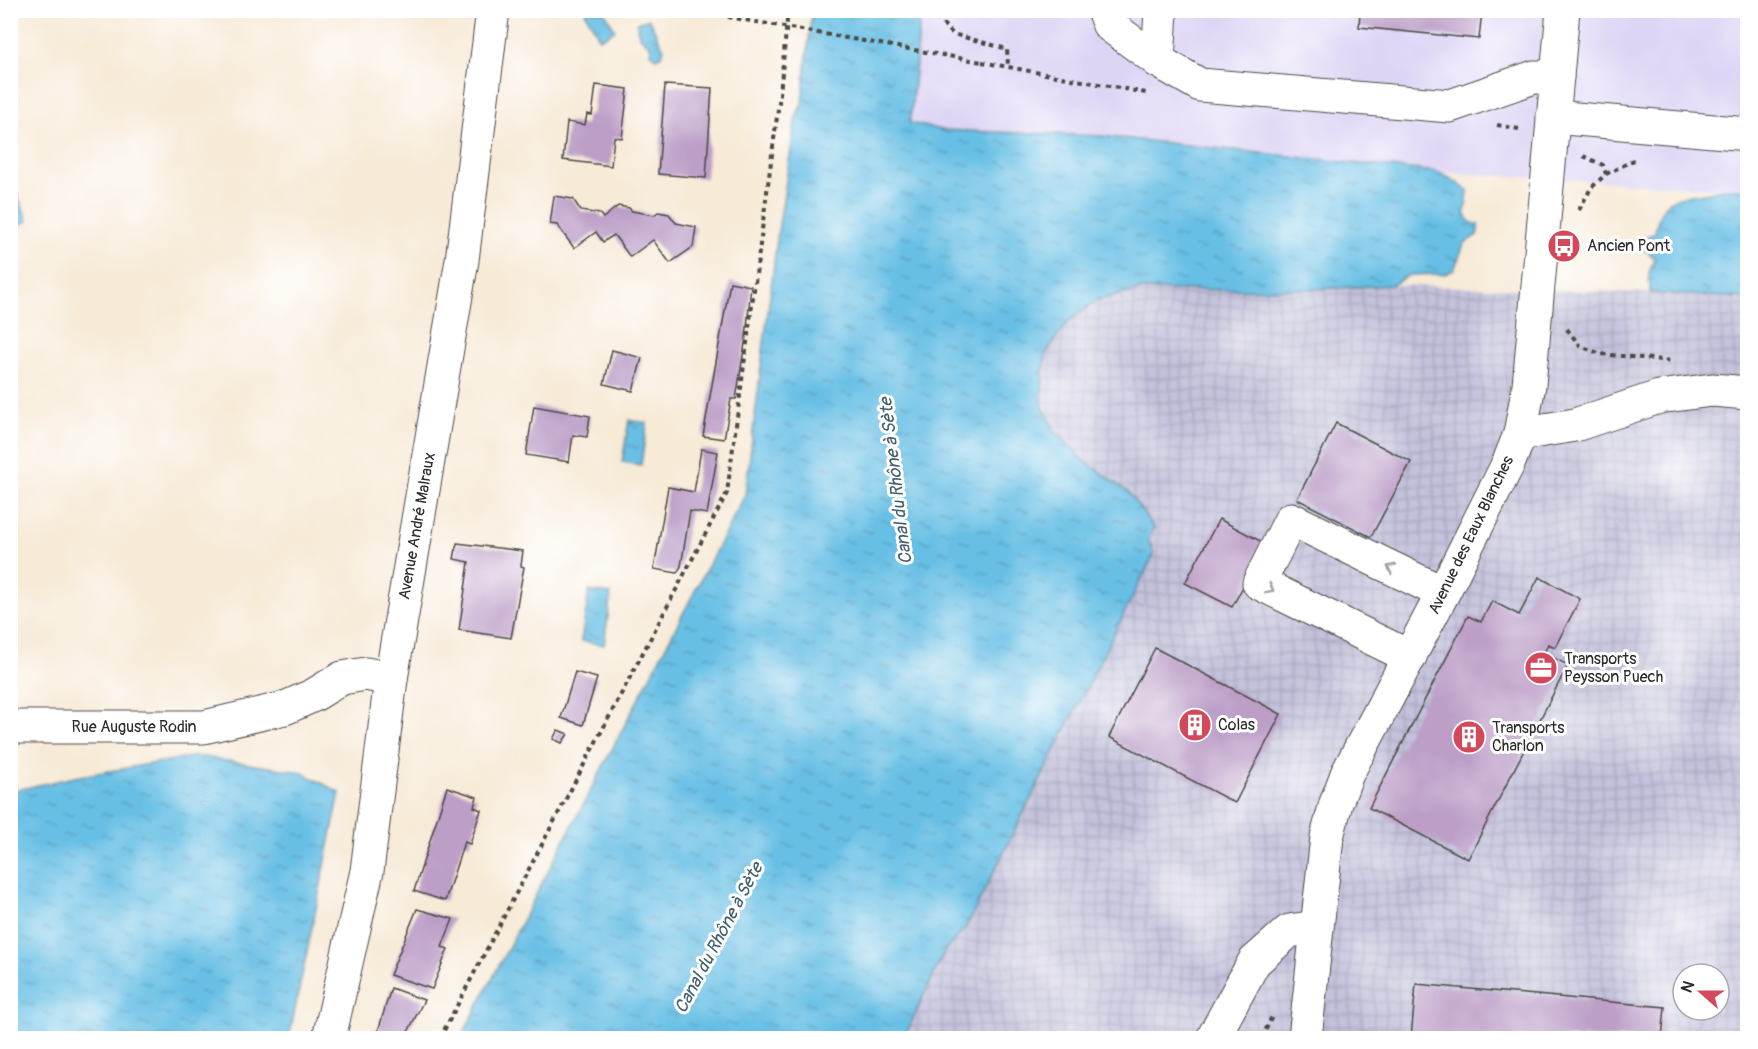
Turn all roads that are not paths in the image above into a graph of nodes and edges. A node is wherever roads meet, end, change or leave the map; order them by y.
1 (493, 10) edge
2 (1102, 10) edge
3 (1161, 10) edge
4 (1563, 10) edge
5 (1158, 61) junction
6 (1557, 77) junction
7 (1553, 117) junction
8 (1748, 134) edge
9 (1748, 393) edge
10 (1520, 434) junction
11 (1443, 593) junction
12 (1410, 657) junction
13 (391, 679) junction
14 (10, 727) edge
15 (1316, 927) junction
16 (329, 1038) edge
17 (1213, 1038) edge
18 (1305, 1038) edge

1 - 13 street, Avenue André Malraux
2 - 5 street
3 - 5 street
4 - 6 street, Avenue des Eaux Blanches
5 - 6 street
6 - 7 street, Avenue des Eaux Blanches
7 - 8 street
7 - 10 street, Avenue des Eaux Blanches
9 - 10 street
10 - 11 street, Avenue des Eaux Blanches
11 - 12 street, Avenue des Eaux Blanches
11 -> 12 street
12 - 15 street, Avenue des Eaux Blanches
13 - 14 street, Rue Auguste Rodin
13 - 16 street, Avenue André Malraux
15 - 17 street
15 - 18 street, Avenue des Eaux Blanches

